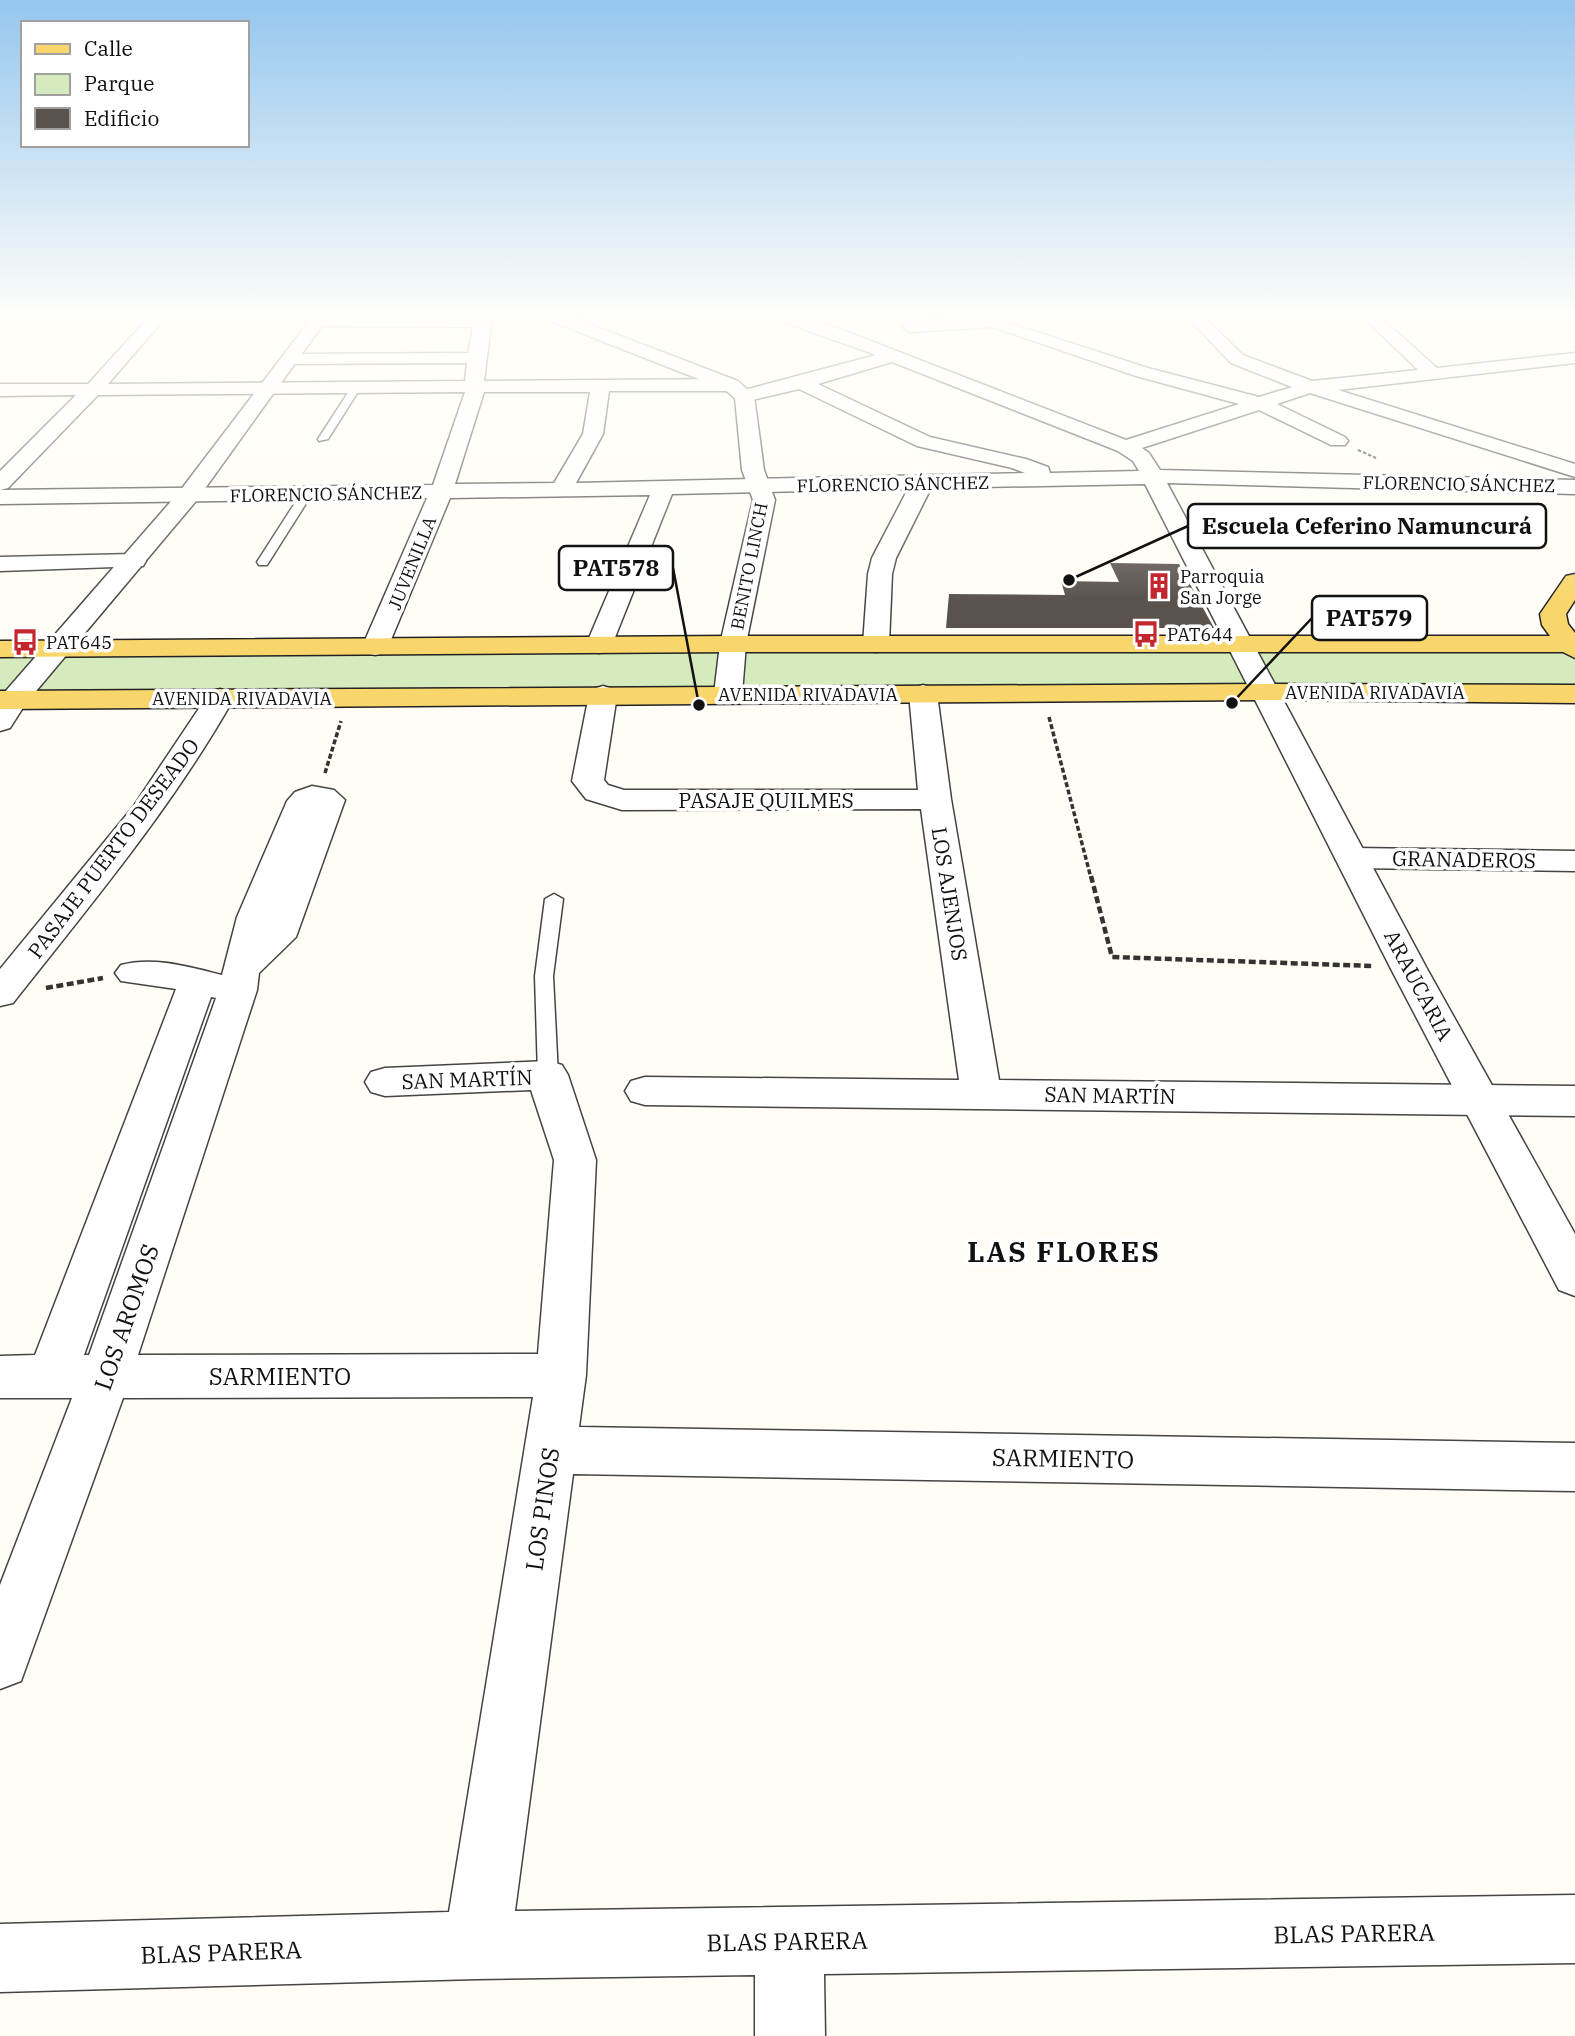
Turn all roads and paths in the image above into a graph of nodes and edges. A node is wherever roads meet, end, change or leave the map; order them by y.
1 (71, 411) edge
2 (253, 411) edge
3 (341, 411) edge
4 (468, 411) edge
5 (596, 411) edge
6 (742, 411) edge
7 (865, 411) edge
8 (1033, 411) edge
9 (1240, 411) edge
10 (1277, 411) edge
11 (1386, 411) edge
12 (323, 439) dead end
13 (1338, 440) dead end
14 (1125, 447) junction
15 (1575, 471) edge
16 (1155, 477) junction
17 (1057, 481) junction
18 (0, 483) edge
19 (922, 484) junction
20 (760, 486) junction
21 (1575, 487) edge
22 (664, 488) junction
23 (561, 490) junction
24 (441, 492) junction
25 (306, 494) junction
26 (188, 496) junction
27 (0, 497) edge
28 (134, 561) junction
29 (263, 562) dead end
30 (0, 564) edge
31 (1572, 589) edge
32 (733, 644) junction
33 (876, 644) junction
34 (1239, 644) junction
35 (599, 645) junction
36 (375, 647) junction
37 (1572, 647) edge
38 (61, 648) junction
39 (0, 649) edge
40 (1265, 692) junction
41 (1043, 693) junction
42 (728, 694) junction
43 (923, 694) junction
44 (1575, 694) edge
45 (603, 695) junction
46 (349, 697) junction
47 (220, 698) junction
48 (5, 707) edge
49 (317, 795) joint
50 (935, 799) junction
51 (1352, 858) junction
52 (1575, 861) edge
53 (554, 899) dead end
54 (1408, 967) junction
55 (134, 973) joint
56 (225, 981) junction
57 (40, 989) dead end
58 (0, 994) edge
59 (548, 1075) junction
60 (385, 1082) dead end
61 (645, 1091) dead end
62 (981, 1093) junction
63 (1480, 1099) junction
64 (1575, 1101) edge
65 (1575, 1277) edge
66 (561, 1375) junction
67 (52, 1376) junction
68 (106, 1376) junction
69 (0, 1377) edge
70 (551, 1450) junction
71 (1575, 1466) edge
72 (0, 1660) edge
73 (1575, 1929) edge
74 (789, 1941) junction
75 (477, 1945) junction
76 (0, 1958) edge
77 (790, 2036) edge

1 - 18 street
2 - 26 street
3 - 12 lane
4 - 24 street, JUVENILLA
5 - 23 street
6 - 20 street, BENITO LINCH
7 - 17 street
8 - 14 street
9 - 14 street
10 - 13 street
11 - 15 street
14 - 16 street, ARAUCARIA
16 - 17 street, FLORENCIO SÁNCHEZ
16 - 21 street, FLORENCIO SÁNCHEZ
16 - 34 street, ARAUCARIA
17 - 19 street, FLORENCIO SÁNCHEZ
19 - 20 street, FLORENCIO SÁNCHEZ
19 - 33 street
20 - 22 street, FLORENCIO SÁNCHEZ
20 - 32 street, BENITO LINCH
22 - 23 street, FLORENCIO SÁNCHEZ
22 - 35 street
23 - 24 street, FLORENCIO SÁNCHEZ
24 - 25 street, FLORENCIO SÁNCHEZ
24 - 36 street, JUVENILLA
25 - 26 street, FLORENCIO SÁNCHEZ
25 - 29 lane
26 - 27 street, FLORENCIO SÁNCHEZ
26 - 28 street
28 - 30 street
28 - 38 street
31 - 37 main road
32 - 33 main road
32 - 35 main road
32 - 42 street, BENITO LINCH
33 - 34 main road
34 - 37 main road
34 - 40 street, ARAUCARIA
35 - 36 main road
36 - 38 main road
38 - 39 main road
38 - 48 street
40 - 41 main road, AVENIDA RIVADAVIA
40 - 44 main road, AVENIDA RIVADAVIA
40 - 51 street, ARAUCARIA
41 - 43 main road, AVENIDA RIVADAVIA
41 - 54 path
42 - 43 main road, AVENIDA RIVADAVIA
42 - 45 main road, AVENIDA RIVADAVIA
43 - 50 street, LOS AJENJOS
45 - 46 main road, AVENIDA RIVADAVIA
45 - 50 street, PASAJE QUILMES
46 - 47 main road, AVENIDA RIVADAVIA
46 - 49 path
47 - 48 main road, AVENIDA RIVADAVIA
47 - 58 street, PASAJE PUERTO DESEADO
49 - 56 street
50 - 62 street, LOS AJENJOS
51 - 52 street, GRANADEROS
51 - 54 street, ARAUCARIA
53 - 59 lane
54 - 63 street, ARAUCARIA
55 - 56 street
55 - 57 path
56 - 67 street
56 - 68 street, LOS AROMOS
59 - 60 street, SAN MARTÍN
59 - 66 street, LOS PINOS
61 - 62 street, SAN MARTÍN
62 - 63 street, SAN MARTÍN
63 - 64 street, SAN MARTÍN
63 - 65 street, ARAUCARIA
66 - 68 street, SARMIENTO
66 - 70 street, LOS PINOS
67 - 68 street, SARMIENTO
67 - 69 street, SARMIENTO
68 - 72 street, LOS AROMOS
70 - 71 street, SARMIENTO
70 - 75 street, LOS PINOS
73 - 74 street, BLAS PARERA
74 - 75 street, BLAS PARERA
74 - 77 street
75 - 76 street, BLAS PARERA

